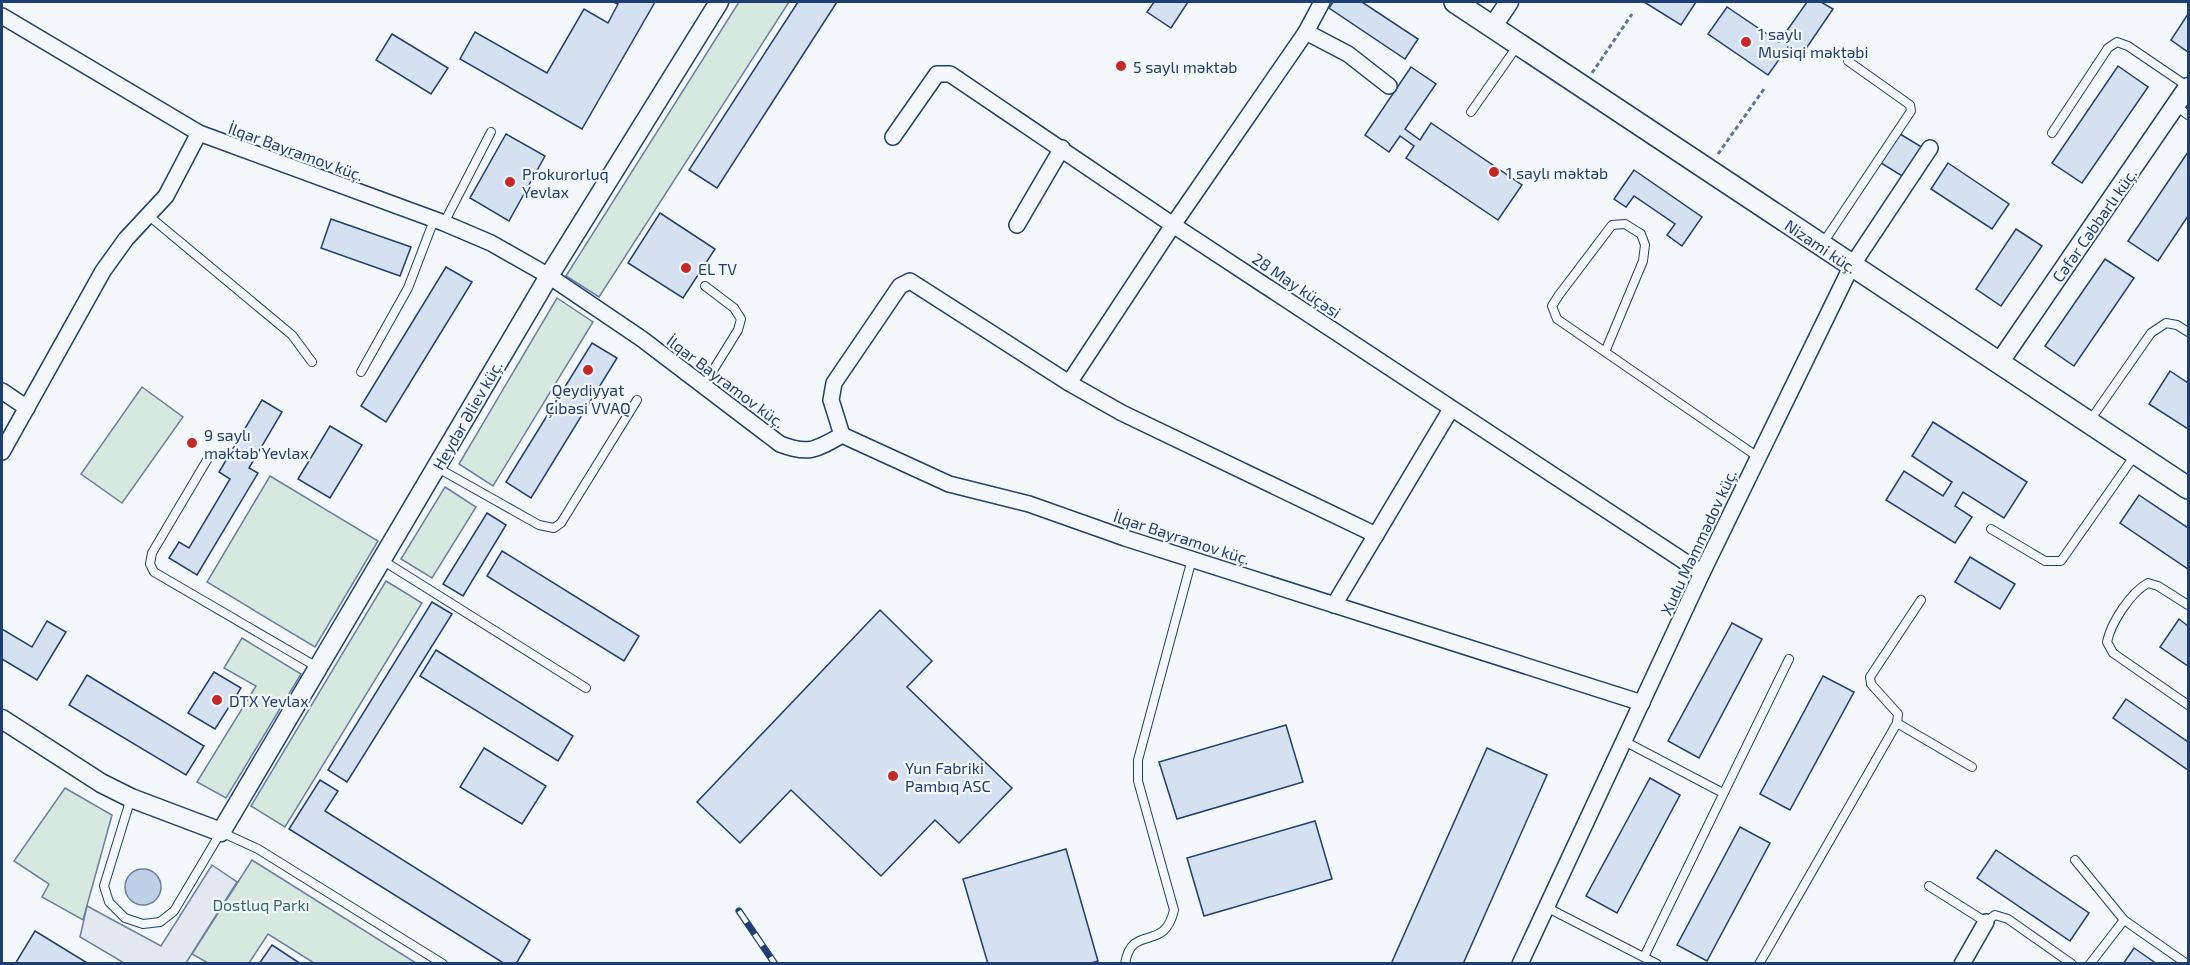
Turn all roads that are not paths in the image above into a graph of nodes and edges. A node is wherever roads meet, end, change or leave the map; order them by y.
1 (719, 2) edge
2 (1322, 2) edge
3 (1455, 2) edge
4 (1509, 2) edge
5 (2, 16) edge
6 (1493, 26) junction
7 (1306, 32) junction
8 (1519, 43) junction
9 (1848, 61) dead end
10 (1389, 86) dead end
11 (2188, 87) edge
12 (2182, 111) edge
13 (1471, 112) dead end
14 (492, 132) dead end
15 (200, 133) junction
16 (2052, 133) dead end
17 (893, 137) dead end
18 (1062, 148) junction
19 (1930, 148) dead end
20 (149, 216) junction
21 (439, 222) junction
22 (1017, 225) dead end
23 (1173, 225) junction
24 (1821, 246) junction
25 (1851, 267) junction
26 (549, 276) junction
27 (705, 286) dead end
28 (2188, 332) edge
29 (1605, 352) junction
30 (312, 362) dead end
31 (1999, 363) junction
32 (361, 372) dead end
33 (1069, 383) junction
34 (704, 385) junction
35 (2, 391) edge
36 (638, 400) dead end
37 (27, 408) junction
38 (1451, 409) junction
39 (2088, 422) junction
40 (842, 435) junction
41 (2, 452) edge
42 (2135, 453) junction
43 (1758, 457) junction
44 (207, 460) dead end
45 (436, 467) junction
46 (2188, 489) edge
47 (1991, 529) dead end
48 (1376, 535) junction
49 (1192, 559) junction
50 (382, 560) junction
51 (1702, 573) junction
52 (1921, 600) dead end
53 (1334, 604) junction
54 (2188, 605) edge
55 (1789, 659) dead end
56 (318, 668) junction
57 (586, 688) dead end
58 (1642, 703) junction
59 (2188, 705) edge
60 (2, 719) edge
61 (1897, 723) junction
62 (1624, 741) junction
63 (1972, 768) dead end
64 (1723, 793) junction
65 (131, 798) junction
66 (222, 832) junction
67 (2075, 860) dead end
68 (1929, 886) dead end
69 (1546, 907) junction
70 (2124, 920) junction
71 (1986, 922) junction
72 (1644, 957) junction
73 (443, 963) edge
74 (1125, 963) edge
75 (1520, 963) edge
76 (1657, 963) edge
77 (1760, 963) edge
78 (1962, 963) edge
79 (2072, 963) edge
80 (2090, 963) edge
81 (2187, 963) edge

1 - 26 street, Heydər Əliev küç.
2 - 7 street
3 - 6 main road, Nizami küç.
4 - 6 street
5 - 15 street, İlqar Bayramov küç.
6 - 8 main road, Nizami küç.
7 - 10 street
7 - 23 street
8 - 13 lane
8 - 24 main road, Nizami küç.
9 - 24 lane
11 - 12 street, Cəfər Cəbbarlı küç.
11 - 16 lane
12 - 31 street, Cəfər Cəbbarlı küç.
14 - 21 lane
15 - 20 street
15 - 21 street, İlqar Bayramov küç.
17 - 18 street, 28 May küçəsi
18 - 22 street
18 - 23 street, 28 May küçəsi
19 - 25 street, Xudu Məmmədov küç.
20 - 30 lane
20 - 37 street
21 - 26 street, İlqar Bayramov küç.
21 - 32 lane
23 - 33 street
23 - 38 street, 28 May küçəsi
24 - 25 main road, Nizami küç.
25 - 31 main road, Nizami küç.
25 - 43 street, Xudu Məmmədov küç.
26 - 34 street, İlqar Bayramov küç.
26 - 45 street, Heydər Əliev küç.
27 - 34 lane
28 - 39 lane
29 - 29 lane
29 - 43 lane
31 - 39 main road, Nizami küç.
33 - 40 street
33 - 48 street
34 - 40 street, İlqar Bayramov küç.
35 - 37 street
36 - 45 lane
37 - 41 street
38 - 48 street
38 - 51 street, 28 May küçəsi
39 - 42 main road, Nizami küç.
40 - 49 street, İlqar Bayramov küç.
42 - 46 main road, Nizami küç.
42 - 47 lane
43 - 51 street, Xudu Məmmədov küç.
44 - 56 lane
45 - 50 street, Heydər Əliev küç.
48 - 53 street
49 - 53 street, İlqar Bayramov küç.
49 - 74 lane
50 - 56 street, Heydər Əliev küç.
50 - 57 lane
51 - 58 street, Xudu Məmmədov küç.
52 - 61 lane
53 - 58 street, İlqar Bayramov küç.
54 - 59 lane
55 - 64 lane
56 - 66 street, Heydər Əliev küç.
58 - 62 street, Xudu Məmmədov küç.
60 - 65 street
61 - 63 lane
61 - 77 lane
62 - 64 lane
62 - 69 street, Xudu Məmmədov küç.
64 - 72 lane
65 - 66 street
65 - 66 lane
66 - 73 lane
67 - 70 lane
68 - 71 lane
69 - 72 lane
69 - 75 street, Xudu Məmmədov küç.
70 - 80 lane
70 - 81 lane
71 - 78 street
71 - 79 lane
72 - 76 lane

